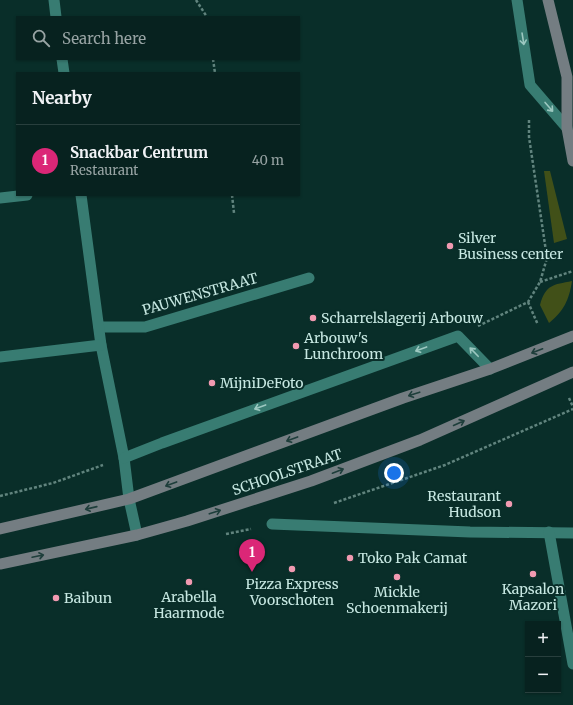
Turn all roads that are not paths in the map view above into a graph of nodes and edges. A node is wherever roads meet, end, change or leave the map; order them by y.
1 (54, 0) edge
2 (517, 0) edge
3 (548, 0) edge
4 (56, 16) edge
5 (62, 60) edge
6 (64, 72) edge
7 (566, 77) junction
8 (573, 88) edge
9 (567, 128) junction
10 (573, 161) edge
11 (18, 196) edge
12 (81, 196) edge
13 (0, 198) edge
14 (309, 278) dead end
15 (99, 327) junction
16 (573, 336) edge
17 (101, 345) junction
18 (0, 357) edge
19 (490, 369) junction
20 (573, 372) edge
21 (124, 458) junction
22 (129, 499) junction
23 (272, 524) dead end
24 (0, 529) edge
25 (549, 532) junction
26 (573, 533) edge
27 (137, 535) junction
28 (0, 564) edge
29 (573, 664) edge

1 - 4 street
2 -> 9 street
3 - 7 main road
5 - 6 street
7 - 8 main road
7 - 9 main road
9 - 10 main road
11 - 13 street
12 - 15 street
14 - 15 street, PAUWENSTRAAT
15 - 17 street
16 -> 19 main road, SCHOOLSTRAAT
17 - 18 street
17 - 21 street
19 -> 21 street
19 -> 22 main road, SCHOOLSTRAAT
27 -> 20 main road, SCHOOLSTRAAT
21 - 22 street
22 -> 24 main road, SCHOOLSTRAAT
22 - 27 street
23 - 25 street
25 - 26 street
25 - 29 street
28 -> 27 main road, SCHOOLSTRAAT

